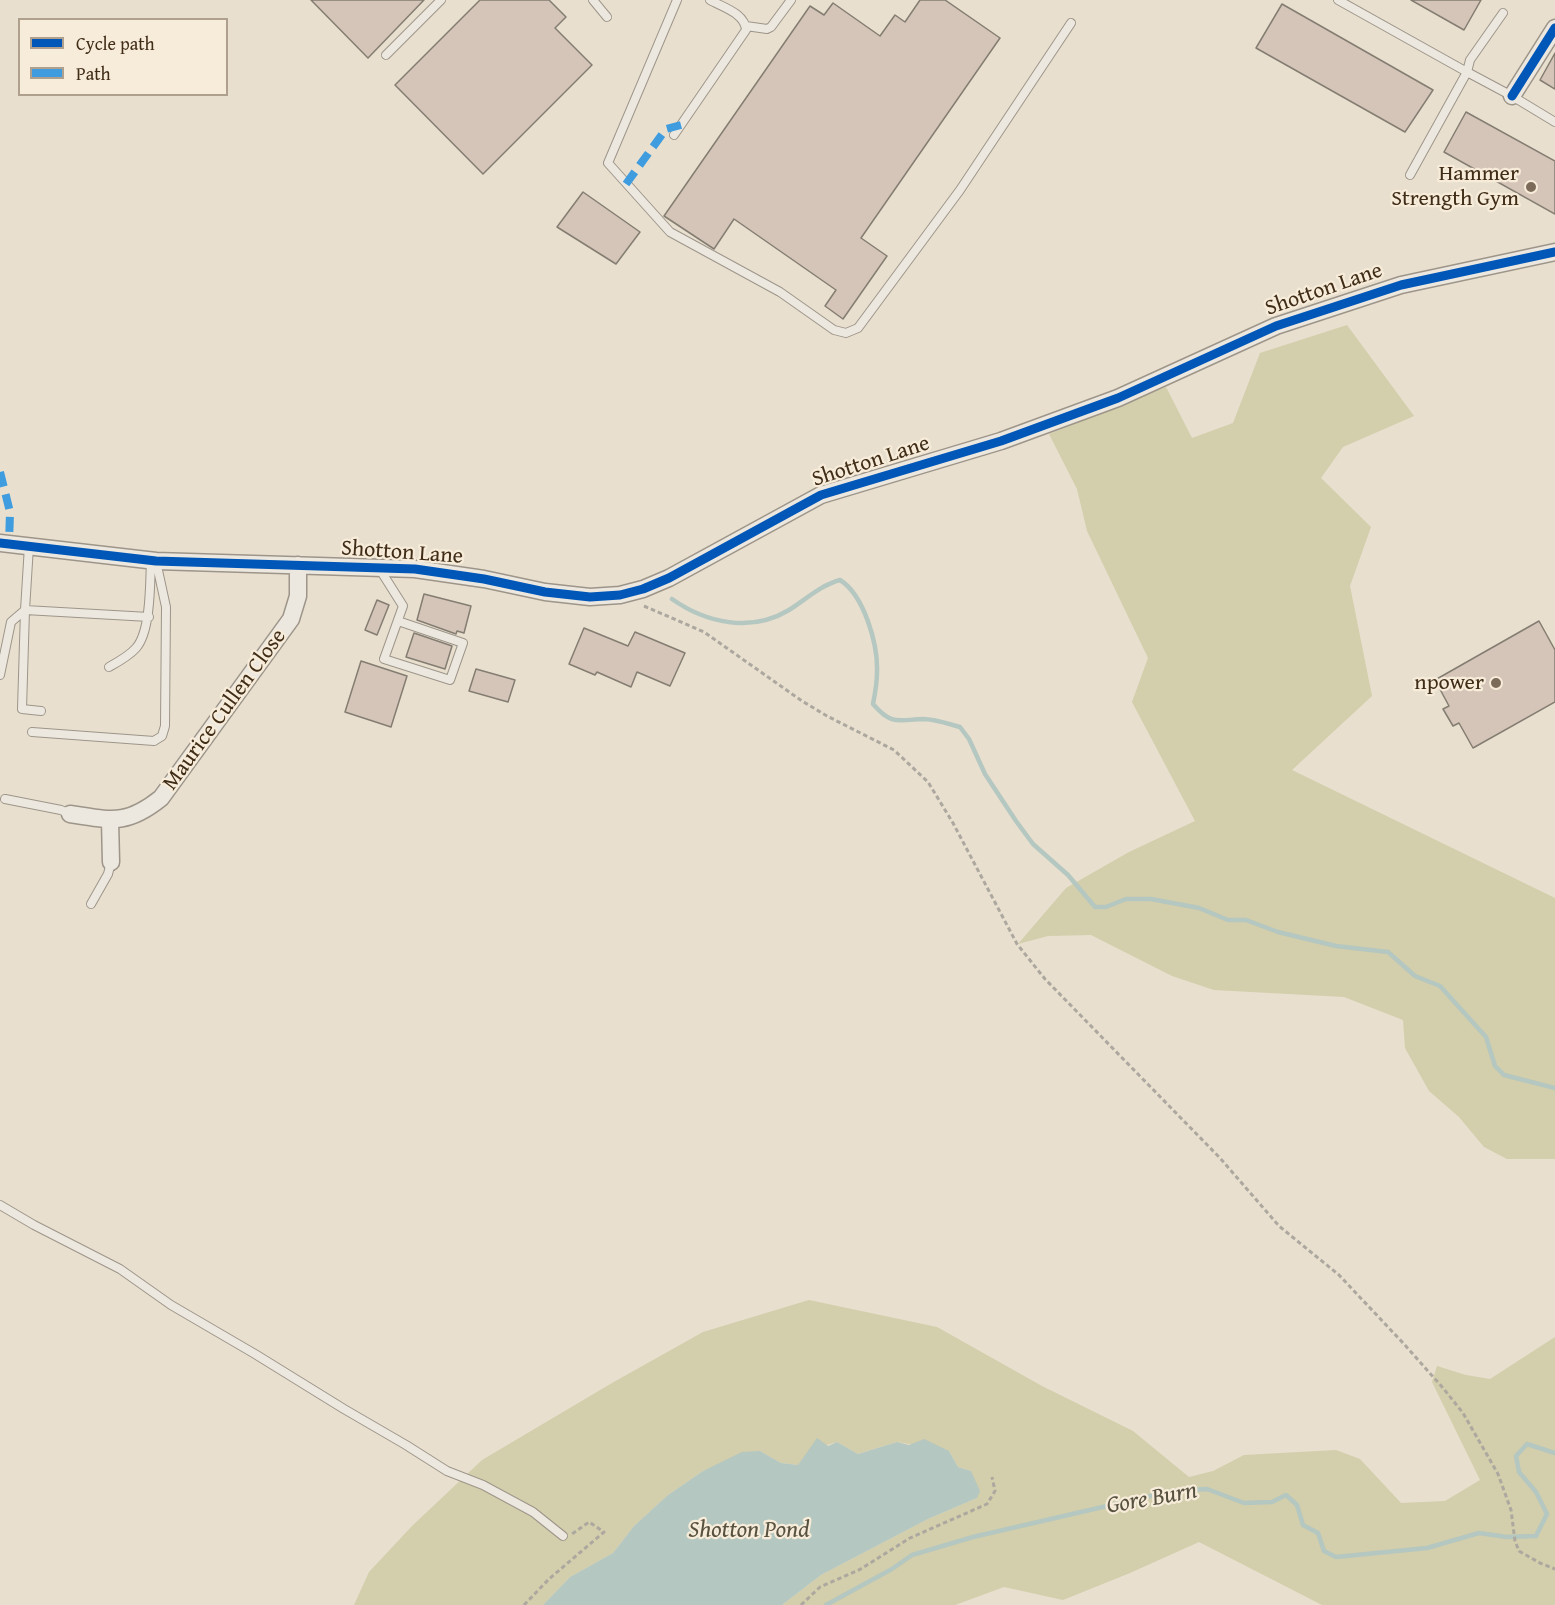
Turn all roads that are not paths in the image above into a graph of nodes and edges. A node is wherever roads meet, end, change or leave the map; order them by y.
1 (441, 0) edge
2 (593, 0) edge
3 (677, 0) edge
4 (710, 0) edge
5 (791, 0) edge
6 (1338, 0) edge
7 (1503, 13) dead end
8 (608, 17) dead end
9 (1071, 23) dead end
10 (746, 26) junction
11 (1555, 28) edge
12 (386, 55) dead end
13 (1467, 72) junction
14 (1512, 96) junction
15 (1555, 122) edge
16 (674, 135) dead end
17 (1410, 175) dead end
18 (1555, 252) edge
19 (0, 543) edge
20 (29, 546) junction
21 (154, 560) junction
22 (298, 565) junction
23 (379, 568) junction
24 (25, 610) junction
25 (149, 617) junction
26 (398, 621) junction
27 (109, 667) dead end
28 (0, 675) edge
29 (41, 711) dead end
30 (32, 732) dead end
31 (5, 799) dead end
32 (70, 814) joint
33 (110, 820) junction
34 (111, 862) joint
35 (91, 904) dead end
36 (0, 1204) edge
37 (563, 1536) road end

1 - 12 lane
2 - 8 lane
3 - 9 lane
4 - 10 lane
5 - 10 lane
6 - 13 lane
7 - 13 lane
10 - 16 lane
11 - 14 street
13 - 14 lane
13 - 17 lane
14 - 15 lane
18 - 23 street, Shotton Lane
19 - 20 street, Shotton Lane
20 - 21 street, Shotton Lane
20 - 24 lane
21 - 22 street, Shotton Lane
21 - 25 lane
21 - 30 lane
22 - 23 street, Shotton Lane
22 - 33 street, Maurice Cullen Close
23 - 26 lane
24 - 25 lane
24 - 28 lane
24 - 29 lane
25 - 27 lane
26 - 26 lane
31 - 32 lane
32 - 33 street, Maurice Cullen Close
33 - 34 street
34 - 35 lane
36 - 37 lane

